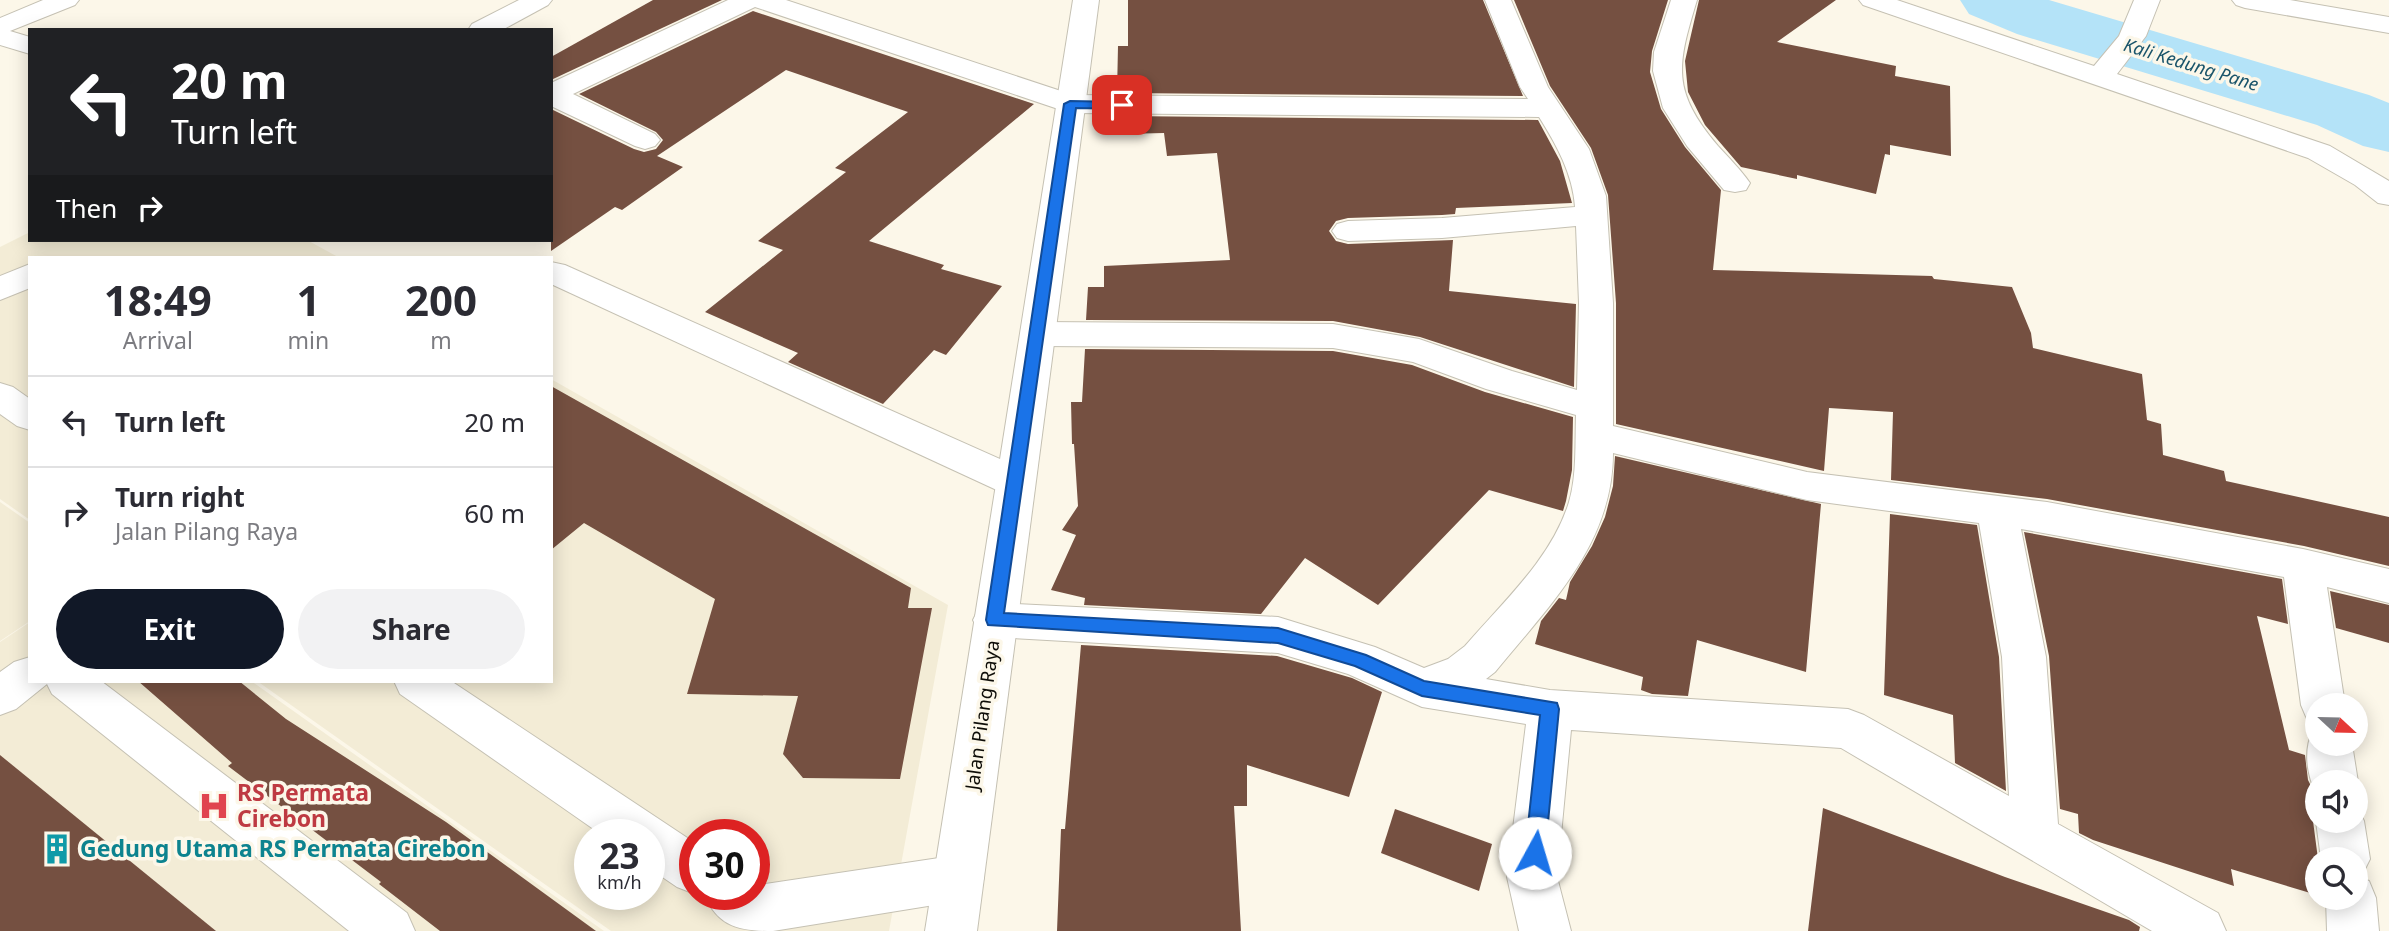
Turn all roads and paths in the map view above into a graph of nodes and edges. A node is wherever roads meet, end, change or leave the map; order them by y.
1 (66, 0) edge
2 (539, 0) edge
3 (749, 0) edge
4 (760, 0) edge
5 (1086, 0) edge
6 (1498, 0) edge
7 (1684, 0) edge
8 (1872, 0) edge
9 (2245, 0) edge
10 (2144, 10) edge
11 (2389, 25) edge
12 (0, 27) edge
13 (485, 28) edge
14 (0, 36) edge
15 (28, 45) edge
16 (2099, 78) junction
17 (553, 94) edge
18 (553, 96) edge
19 (1070, 104) junction
20 (1548, 108) junction
21 (645, 140) dead end
22 (1735, 183) dead end
23 (2389, 196) edge
24 (1592, 215) junction
25 (1348, 231) dead end
26 (553, 272) edge
27 (28, 275) edge
28 (0, 289) edge
29 (1038, 334) junction
30 (0, 396) edge
31 (28, 416) edge
32 (1595, 421) junction
33 (1015, 482) junction
34 (1997, 510) junction
35 (2303, 565) junction
36 (2389, 586) edge
37 (994, 620) junction
38 (28, 676) edge
39 (71, 683) edge
40 (419, 683) edge
41 (1422, 688) junction
42 (2321, 693) edge
43 (0, 696) edge
44 (1550, 709) junction
45 (619, 819) edge
46 (2035, 834) junction
47 (959, 878) junction
48 (770, 907) edge
49 (2352, 910) edge
50 (389, 931) edge
51 (951, 931) edge
52 (1545, 931) edge
53 (2200, 931) edge
54 (2353, 931) edge

1 - 12 main road
2 - 13 main road
3 - 17 main road
4 - 19 main road
5 - 19 main road, Jalan Pilang Raya
6 - 20 main road
7 - 22 main road
8 - 16 main road
9 - 11 main road
10 - 16 main road
14 - 15 main road
16 - 23 main road
18 - 21 main road
19 - 20 main road
19 - 29 main road, Jalan Pilang Raya
20 - 24 main road
24 - 25 main road
24 - 32 main road
26 - 33 main road
27 - 28 main road
29 - 32 main road
29 - 33 main road, Jalan Pilang Raya
30 - 31 main road
32 - 34 main road
32 - 41 main road
33 - 37 main road, Jalan Pilang Raya
34 - 35 main road
34 - 46 main road
35 - 36 main road
35 - 42 main road
37 - 41 main road
37 - 47 main road, Jalan Pilang Raya
38 - 43 main road
39 - 50 main road
40 - 45 main road
41 - 44 main road
44 - 46 main road
44 - 52 main road
46 - 53 main road
47 - 48 main road
47 - 51 main road, Jalan Pilang Raya
49 - 54 main road

